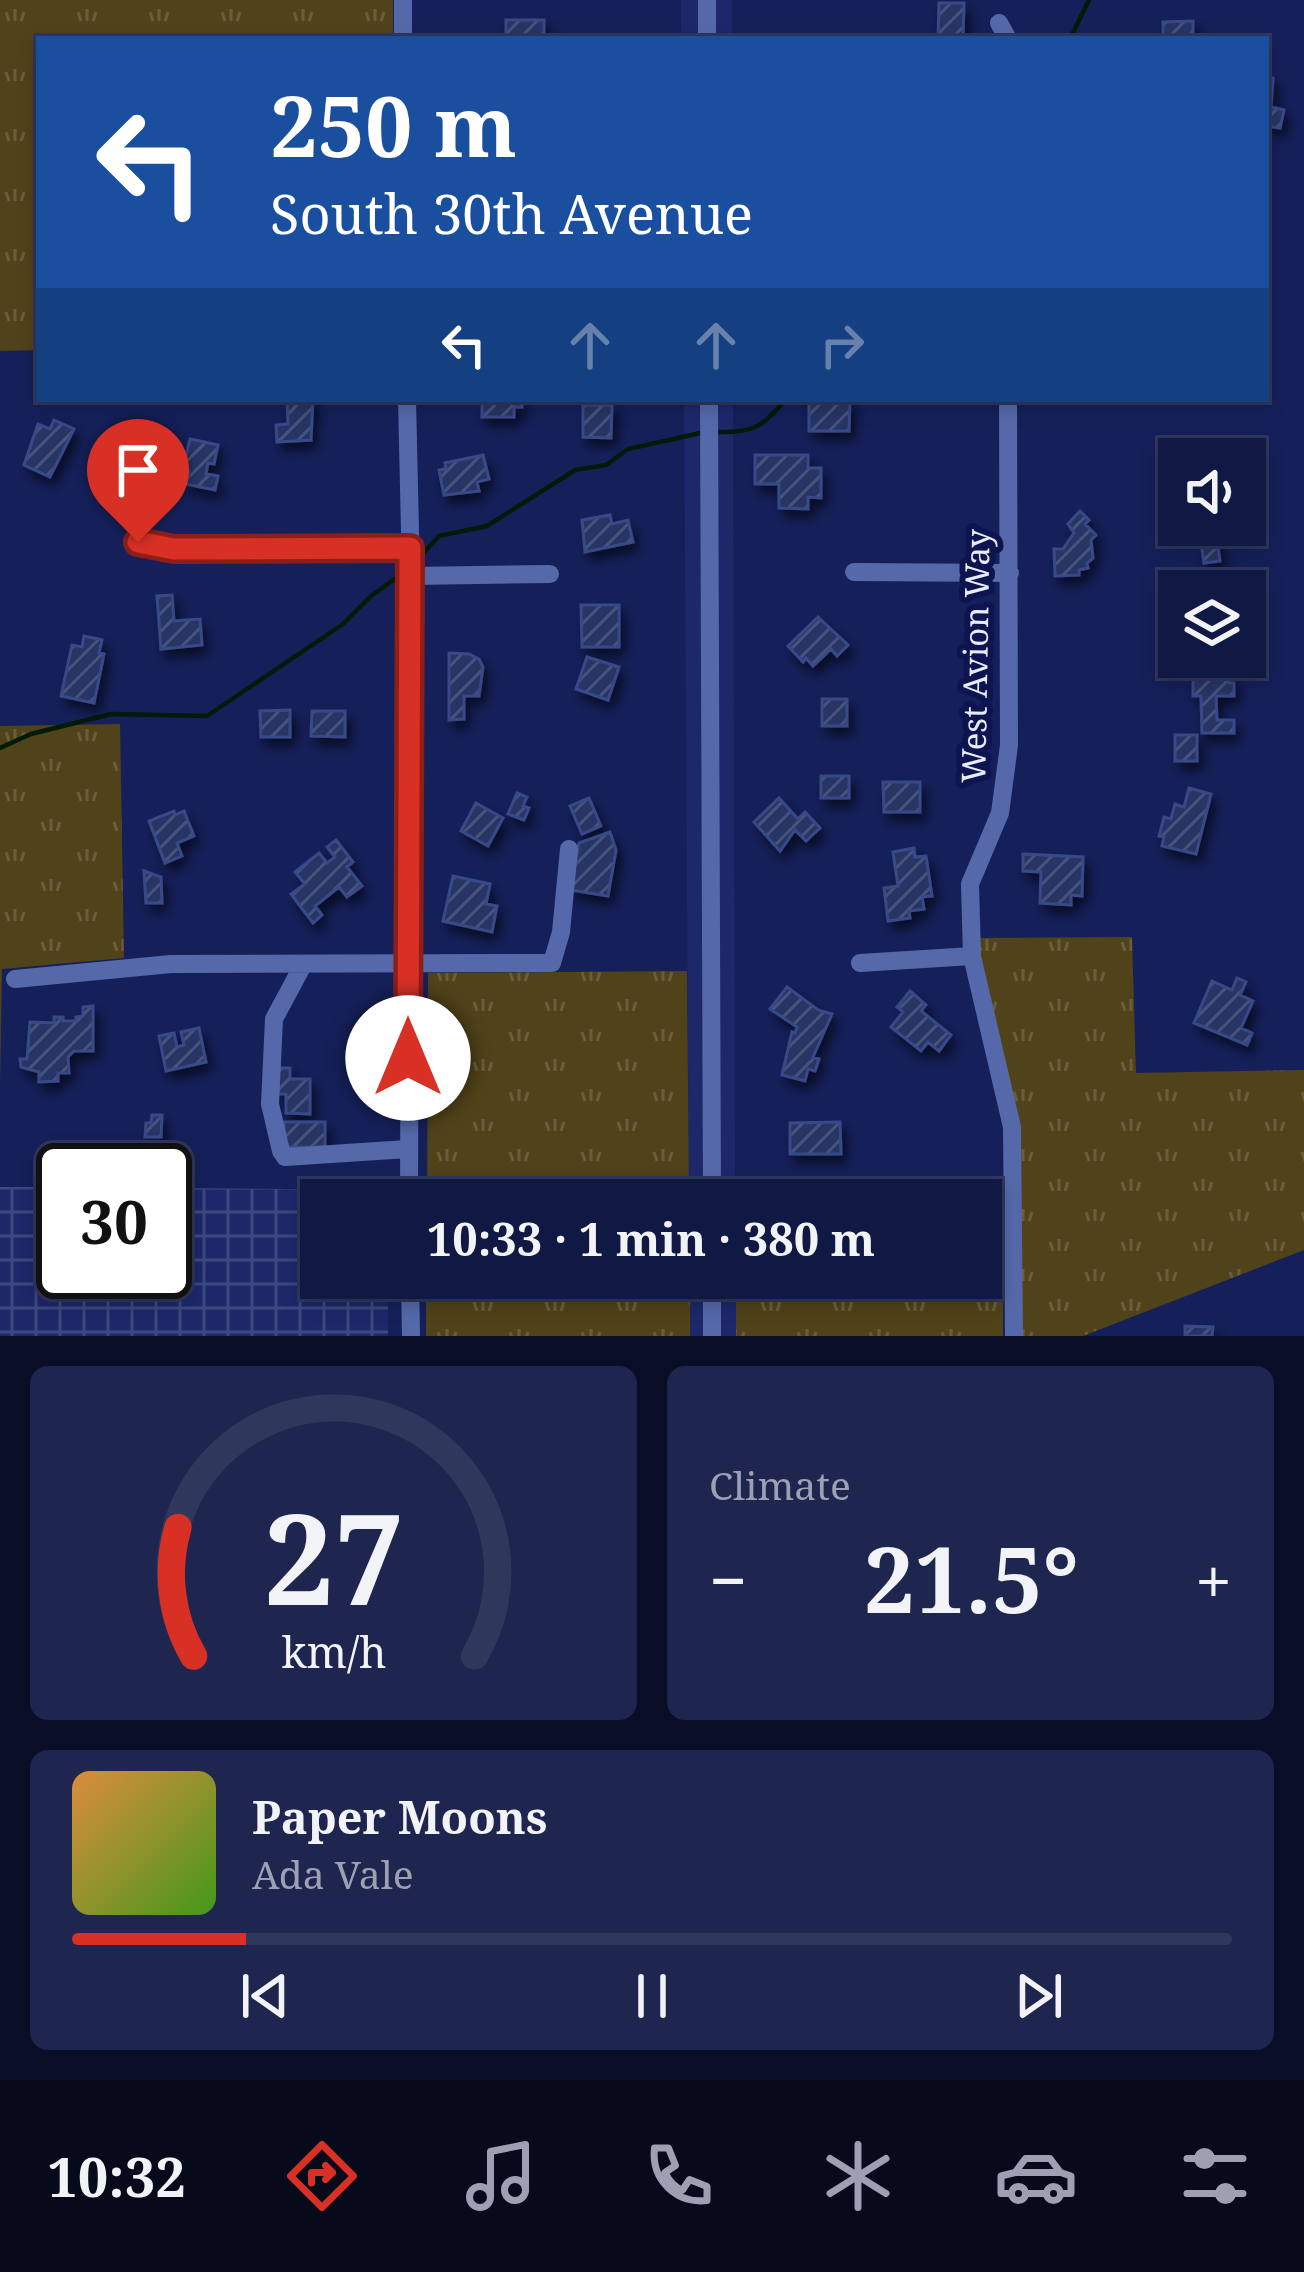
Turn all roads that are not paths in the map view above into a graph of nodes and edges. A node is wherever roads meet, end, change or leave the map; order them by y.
1 (403, 0) edge
2 (707, 0) edge
3 (403, 36) edge
4 (707, 36) edge
5 (407, 402) edge
6 (709, 402) edge
7 (1008, 402) edge
8 (138, 542) dead end
9 (410, 548) junction
10 (854, 572) dead end
11 (1010, 573) junction
12 (550, 574) dead end
13 (411, 576) junction
14 (569, 849) dead end
15 (972, 956) junction
16 (860, 963) dead end
17 (303, 965) junction
18 (408, 966) junction
19 (15, 979) dead end
20 (408, 1149) junction
21 (409, 1179) edge
22 (712, 1179) edge
23 (410, 1299) edge
24 (712, 1299) edge
25 (411, 1336) edge
26 (712, 1336) edge
27 (1014, 1336) edge

1 - 3 street
2 - 4 street
5 - 9 street
6 - 22 street
7 - 11 street, West Avion Way
8 - 9 street
9 - 13 street
10 - 11 street
11 - 15 street, West Avion Way
12 - 13 street
13 - 18 street
14 - 18 street
15 - 16 street
15 - 27 street, West Avion Way
17 - 18 street
17 - 19 street
17 - 20 street
18 - 20 street
20 - 21 street
23 - 25 street
24 - 26 street

